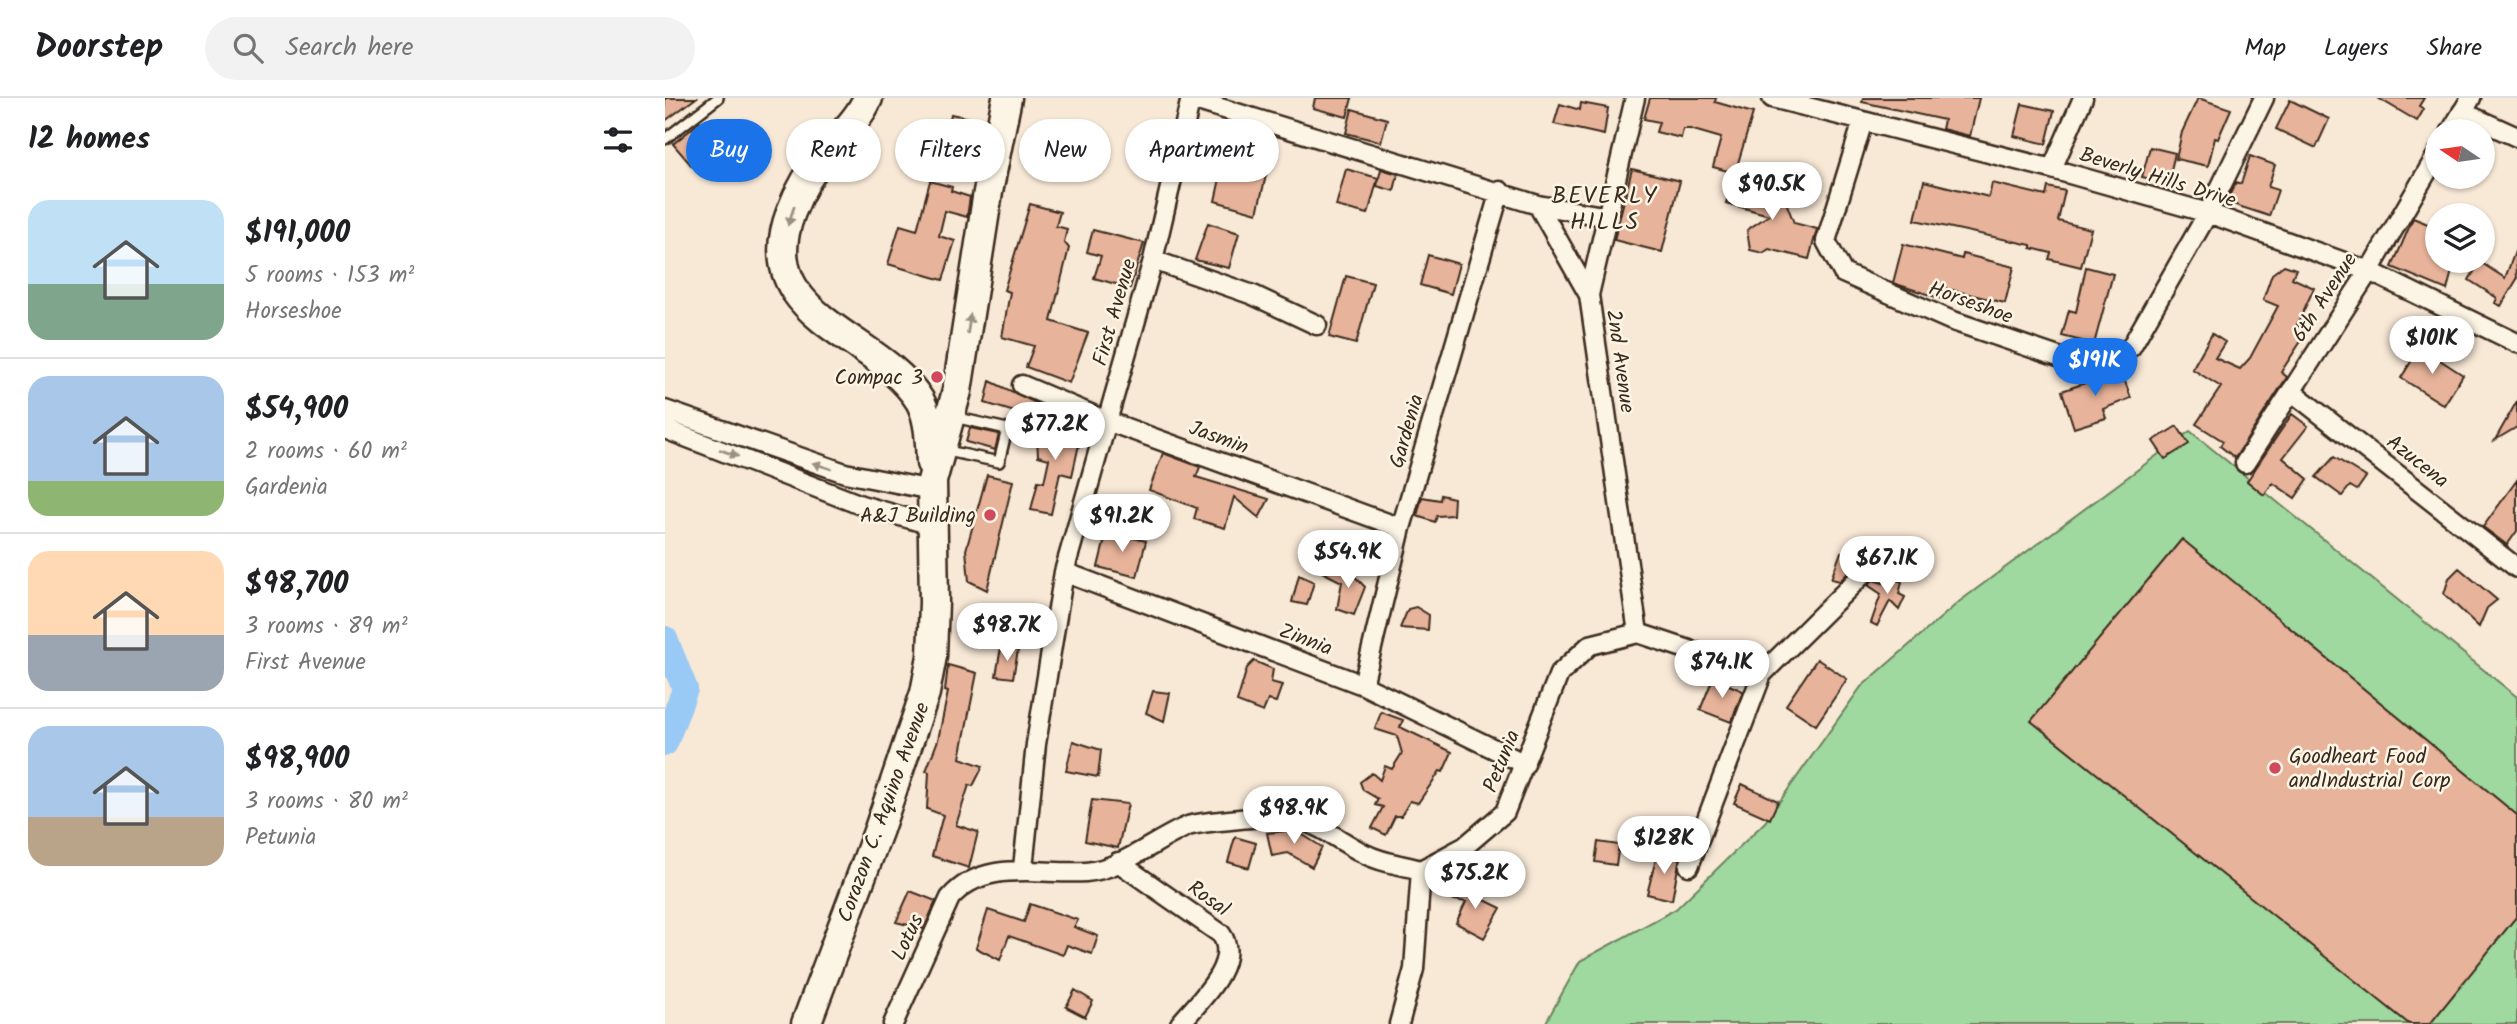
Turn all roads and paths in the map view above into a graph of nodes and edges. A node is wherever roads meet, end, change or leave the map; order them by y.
1 (718, 98) edge
2 (868, 98) edge
3 (1007, 98) edge
4 (1635, 98) edge
5 (1772, 98) edge
6 (2083, 98) edge
7 (2264, 98) edge
8 (1191, 99) edge
9 (2466, 105) edge
10 (1863, 121) junction
11 (2517, 138) edge
12 (665, 139) edge
13 (2052, 169) junction
14 (2425, 175) edge
15 (1500, 191) junction
16 (1538, 205) junction
17 (2208, 213) junction
18 (1609, 217) junction
19 (1153, 260) junction
20 (2369, 271) junction
21 (1589, 295) junction
22 (1317, 326) dead end
23 (2517, 343) edge
24 (1022, 385) dead end
25 (2291, 391) junction
26 (921, 403) junction
27 (954, 404) junction
28 (665, 410) edge
29 (1107, 421) junction
30 (665, 429) edge
31 (941, 450) junction
32 (2245, 463) dead end
33 (932, 485) junction
34 (932, 525) junction
35 (1401, 528) junction
36 (2517, 568) edge
37 (1064, 572) junction
38 (1862, 575) dead end
39 (1638, 634) junction
40 (1762, 674) junction
41 (1363, 685) junction
42 (1525, 764) junction
43 (1118, 862) junction
44 (1689, 866) dead end
45 (1023, 868) junction
46 (1421, 870) junction
47 (806, 1024) edge
48 (893, 1024) edge
49 (1179, 1024) edge
50 (1399, 1024) edge

1 - 12 lane
2 -> 26 main road
27 -> 3 main road, Corazon C. Aquino Avenue
4 - 18 street, 2nd Avenue
5 - 10 street, Beverly Hills Drive
6 - 13 street
7 - 17 street, Horseshoe
8 - 15 street
8 - 19 street, First Avenue
9 - 11 street
10 - 13 street, Beverly Hills Drive
10 - 17 street, Horseshoe
13 - 17 street, Beverly Hills Drive
14 - 20 street, 6th Avenue
15 - 16 street
15 - 35 street, Gardenia
16 - 18 street
16 - 21 street
17 - 20 street, Beverly Hills Drive
18 - 21 street, 2nd Avenue
19 - 22 street
19 - 29 street, First Avenue
20 - 23 street, Beverly Hills Drive
20 - 25 street, 6th Avenue
21 - 39 street, 2nd Avenue
24 - 29 street, Jasmin
25 - 32 street, 6th Avenue
25 - 36 street, Azucena
26 - 27 main road
26 - 33 main road
27 - 31 main road, Corazon C. Aquino Avenue
27 - 31 lane
33 -> 28 street
29 - 35 street, Jasmin
29 - 37 street, First Avenue
30 -> 34 street
31 - 33 main road, Corazon C. Aquino Avenue
33 - 34 main road, Corazon C. Aquino Avenue
34 - 47 main road, Corazon C. Aquino Avenue
35 - 41 street, Gardenia
37 - 41 street, Zinnia
37 - 45 street, First Avenue
38 - 40 street
39 - 40 street
39 - 42 street, Petunia
40 - 44 street
41 - 42 street, Zinnia
42 - 46 street, Petunia
43 - 45 street
43 - 46 street
43 - 49 street, Rosal
45 - 48 street, Lotus
46 - 50 street

